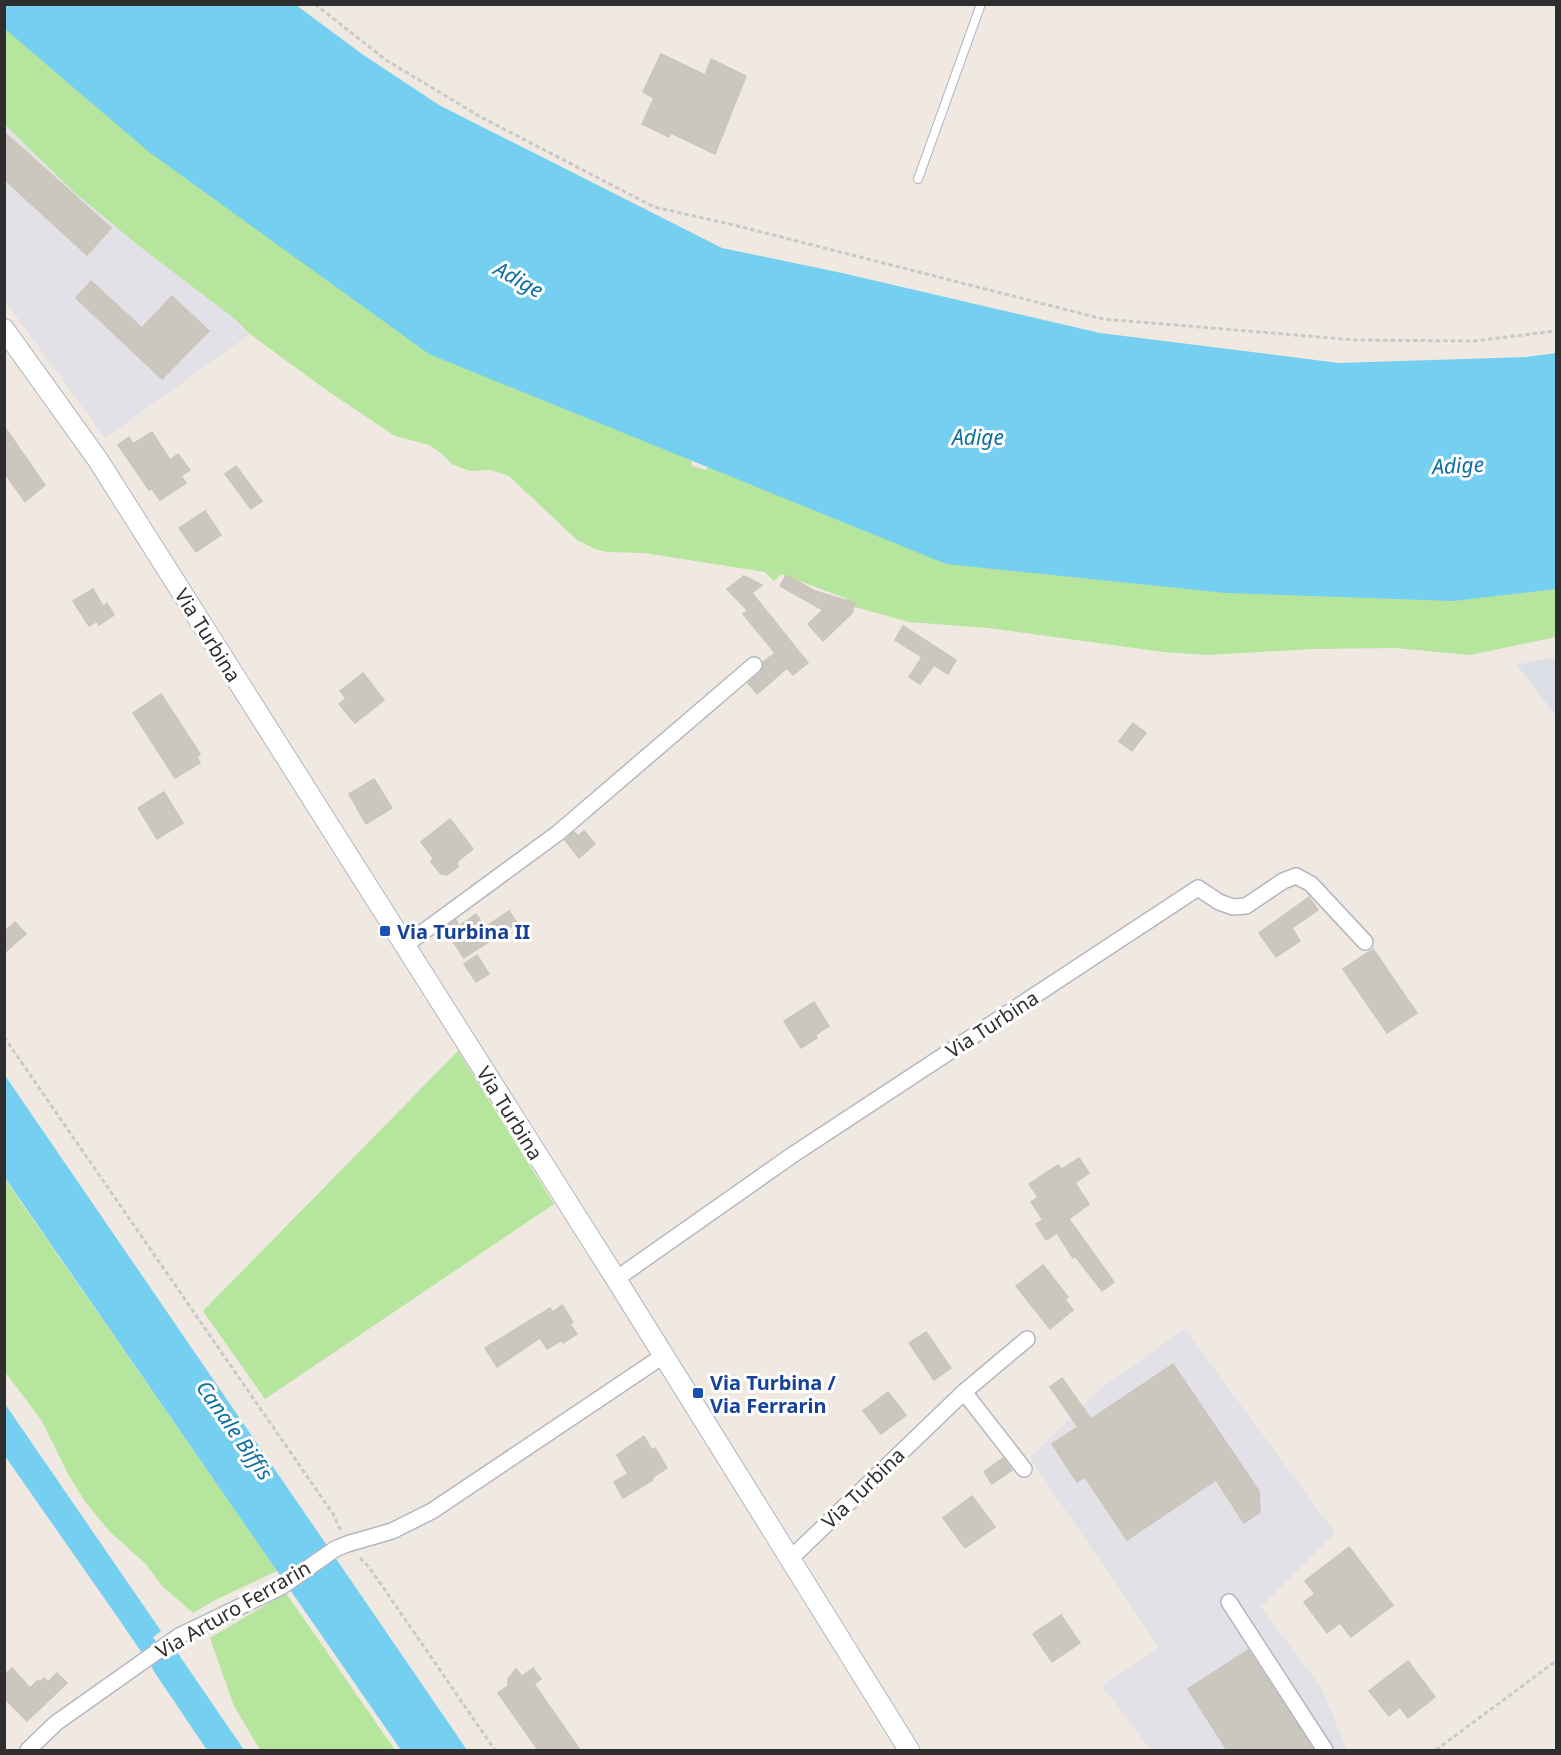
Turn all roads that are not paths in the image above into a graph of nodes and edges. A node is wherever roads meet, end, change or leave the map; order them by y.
1 (981, 4) edge
2 (918, 179) dead end
3 (4, 329) edge
4 (754, 664) dead end
5 (1365, 942) dead end
6 (404, 946) junction
7 (616, 1279) junction
8 (1027, 1339) dead end
9 (663, 1356) junction
10 (964, 1392) junction
11 (1024, 1469) dead end
12 (789, 1560) junction
13 (1229, 1602) dead end
14 (28, 1750) edge
15 (909, 1750) edge
16 (1325, 1750) edge

1 - 2 lane
3 - 6 street, Via Turbina
4 - 6 street
5 - 7 street, Via Turbina
6 - 7 street, Via Turbina
7 - 9 street, Via Turbina
8 - 10 street, Via Turbina
9 - 12 street, Via Turbina
9 - 14 street, Via Arturo Ferrarin
10 - 11 street
10 - 12 street, Via Turbina
12 - 15 street, Via Turbina
13 - 16 street

